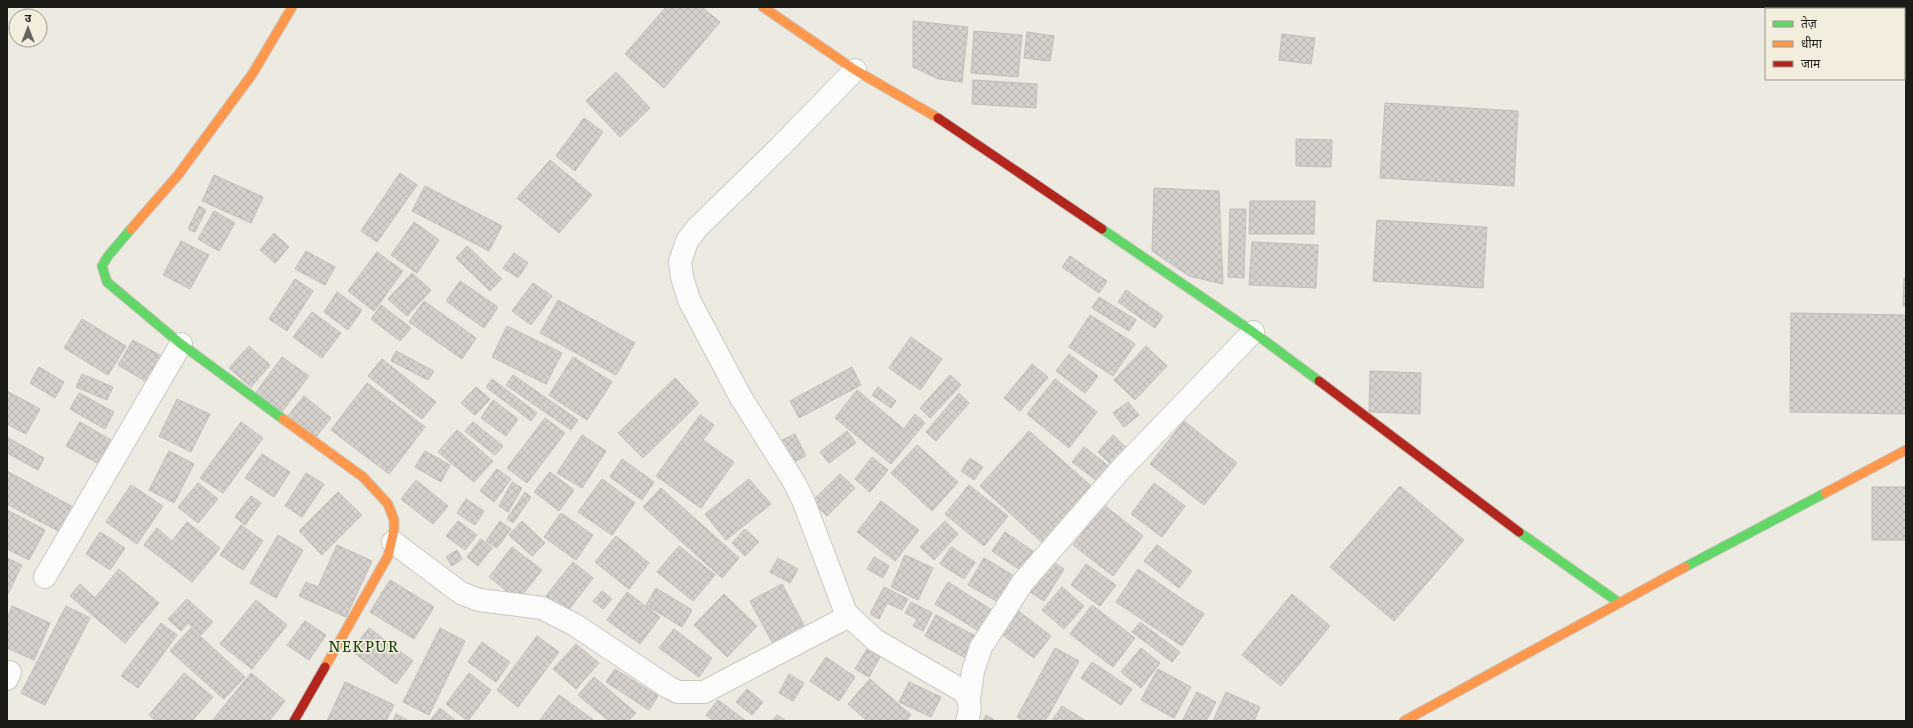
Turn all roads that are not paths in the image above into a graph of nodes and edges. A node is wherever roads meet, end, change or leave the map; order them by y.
1 (292, 7) edge
2 (763, 7) edge
3 (855, 70) junction
4 (1253, 332) junction
5 (182, 344) junction
6 (1906, 450) edge
7 (393, 542) junction
8 (45, 577) dead end
9 (1618, 602) junction
10 (849, 616) junction
11 (969, 699) junction
12 (294, 721) edge
13 (967, 721) edge
14 (1404, 721) edge

1 - 5 street
2 - 3 street
3 - 4 street
3 - 10 street
4 - 9 street
4 - 11 street
5 - 7 street
5 - 8 street
6 - 9 street
7 - 10 street
7 - 12 street
9 - 14 street
10 - 11 street
11 - 13 street

